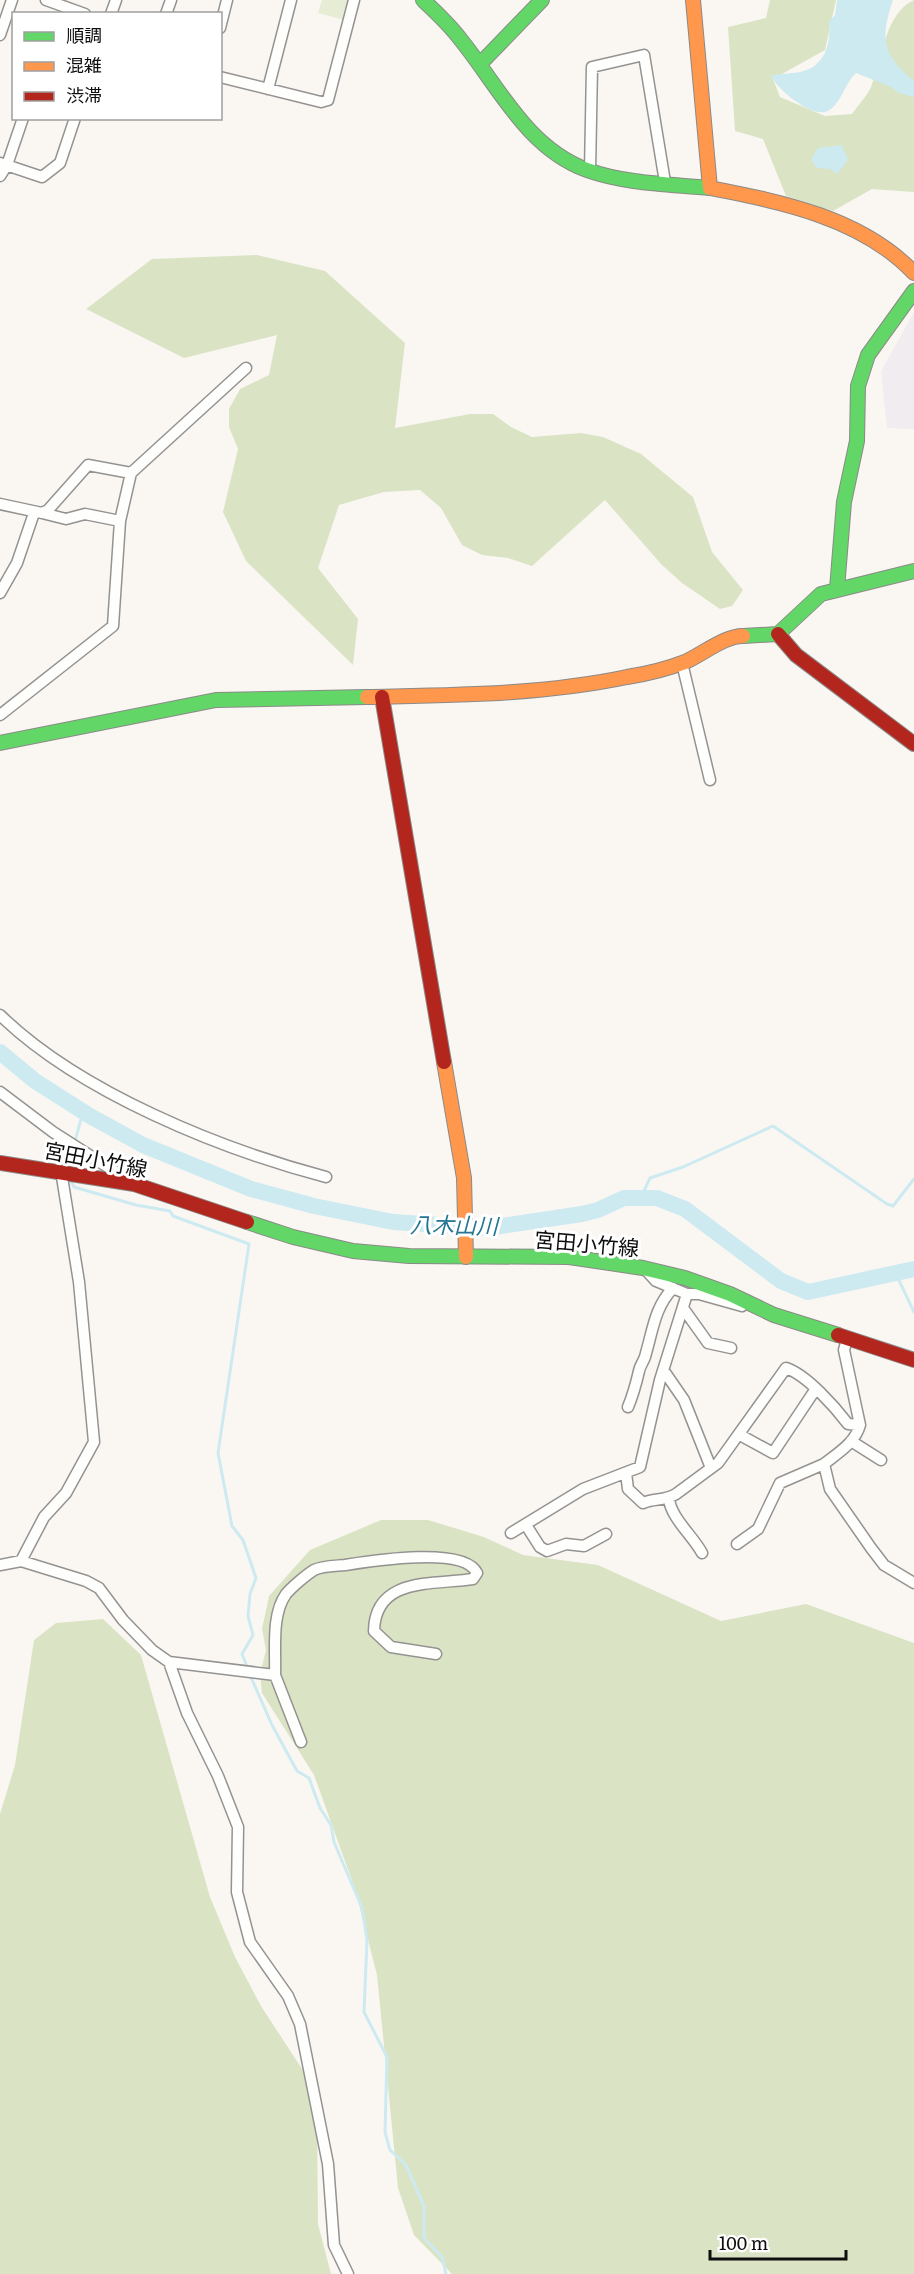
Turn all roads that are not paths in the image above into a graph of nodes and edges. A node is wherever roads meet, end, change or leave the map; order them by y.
1 (12, 0) edge
2 (46, 0) edge
3 (227, 0) edge
4 (291, 0) edge
5 (354, 0) edge
6 (423, 0) edge
7 (542, 0) edge
8 (693, 0) edge
9 (61, 9) edge
10 (222, 20) edge
11 (0, 35) edge
12 (480, 63) junction
13 (222, 78) edge
14 (268, 89) junction
15 (22, 120) edge
16 (74, 120) edge
17 (4, 164) edge
18 (590, 171) junction
19 (0, 176) edge
20 (665, 182) junction
21 (710, 188) junction
22 (914, 273) edge
23 (914, 291) edge
24 (246, 368) dead end
25 (131, 473) junction
26 (0, 504) edge
27 (38, 513) junction
28 (120, 521) junction
29 (914, 571) edge
30 (837, 589) junction
31 (0, 593) edge
32 (778, 634) junction
33 (682, 663) junction
34 (382, 697) junction
35 (0, 715) edge
36 (0, 743) edge
37 (914, 744) edge
38 (710, 780) dead end
39 (0, 1015) edge
40 (0, 1092) edge
41 (0, 1162) edge
42 (61, 1171) junction
43 (326, 1177) dead end
44 (134, 1184) junction
45 (466, 1257) junction
46 (643, 1268) junction
47 (673, 1288) junction
48 (687, 1294) junction
49 (756, 1306) junction
50 (683, 1308) junction
51 (847, 1339) junction
52 (731, 1348) dead end
53 (914, 1360) edge
54 (664, 1371) junction
55 (815, 1390) junction
56 (628, 1407) dead end
57 (860, 1425) junction
58 (741, 1435) junction
59 (851, 1441) junction
60 (881, 1460) dead end
61 (824, 1464) junction
62 (711, 1468) junction
63 (626, 1473) junction
64 (669, 1499) junction
65 (526, 1526) junction
66 (511, 1533) dead end
67 (606, 1534) dead end
68 (737, 1544) dead end
69 (702, 1553) dead end
70 (21, 1561) junction
71 (0, 1565) edge
72 (914, 1583) edge
73 (436, 1654) dead end
74 (169, 1662) junction
75 (275, 1675) junction
76 (301, 1742) dead end
77 (348, 2274) edge

1 - 11 street
2 - 9 street
3 - 10 street
4 - 14 street
5 - 14 street
6 - 12 street
7 - 12 street
8 - 21 street
12 - 18 street
13 - 14 street
15 - 17 street
16 - 17 street
17 - 19 street
18 - 20 street
18 - 20 street
20 - 21 street
21 - 22 street
23 - 30 street
24 - 25 street
25 - 27 street
25 - 28 street
26 - 27 street
27 - 28 street
27 - 31 street
28 - 35 street
29 - 30 street
30 - 32 street
32 - 33 street
32 - 37 street
33 - 34 street
33 - 38 street
34 - 36 street
34 - 45 street
39 - 43 street
40 - 44 street
41 - 42 street, 宮田小竹線
42 - 44 street, 宮田小竹線
42 - 70 street
44 - 45 street, 宮田小竹線
45 - 46 street, 宮田小竹線
46 - 47 street
46 - 49 street, 宮田小竹線
47 - 48 street
47 - 56 street
48 - 49 street
48 - 50 street
49 - 51 street, 宮田小竹線
50 - 52 street
50 - 54 street
51 - 53 street, 宮田小竹線
51 - 57 street
54 - 62 street
54 - 63 street
55 - 57 street
55 - 58 street
55 - 58 street
57 - 59 street
58 - 62 street
59 - 60 street
59 - 61 street
61 - 68 street
61 - 72 street
62 - 64 street
63 - 64 street
63 - 65 street
64 - 69 street
65 - 66 street
65 - 67 street
70 - 71 street
70 - 74 street
73 - 75 street
74 - 75 street
74 - 77 street
75 - 76 street

